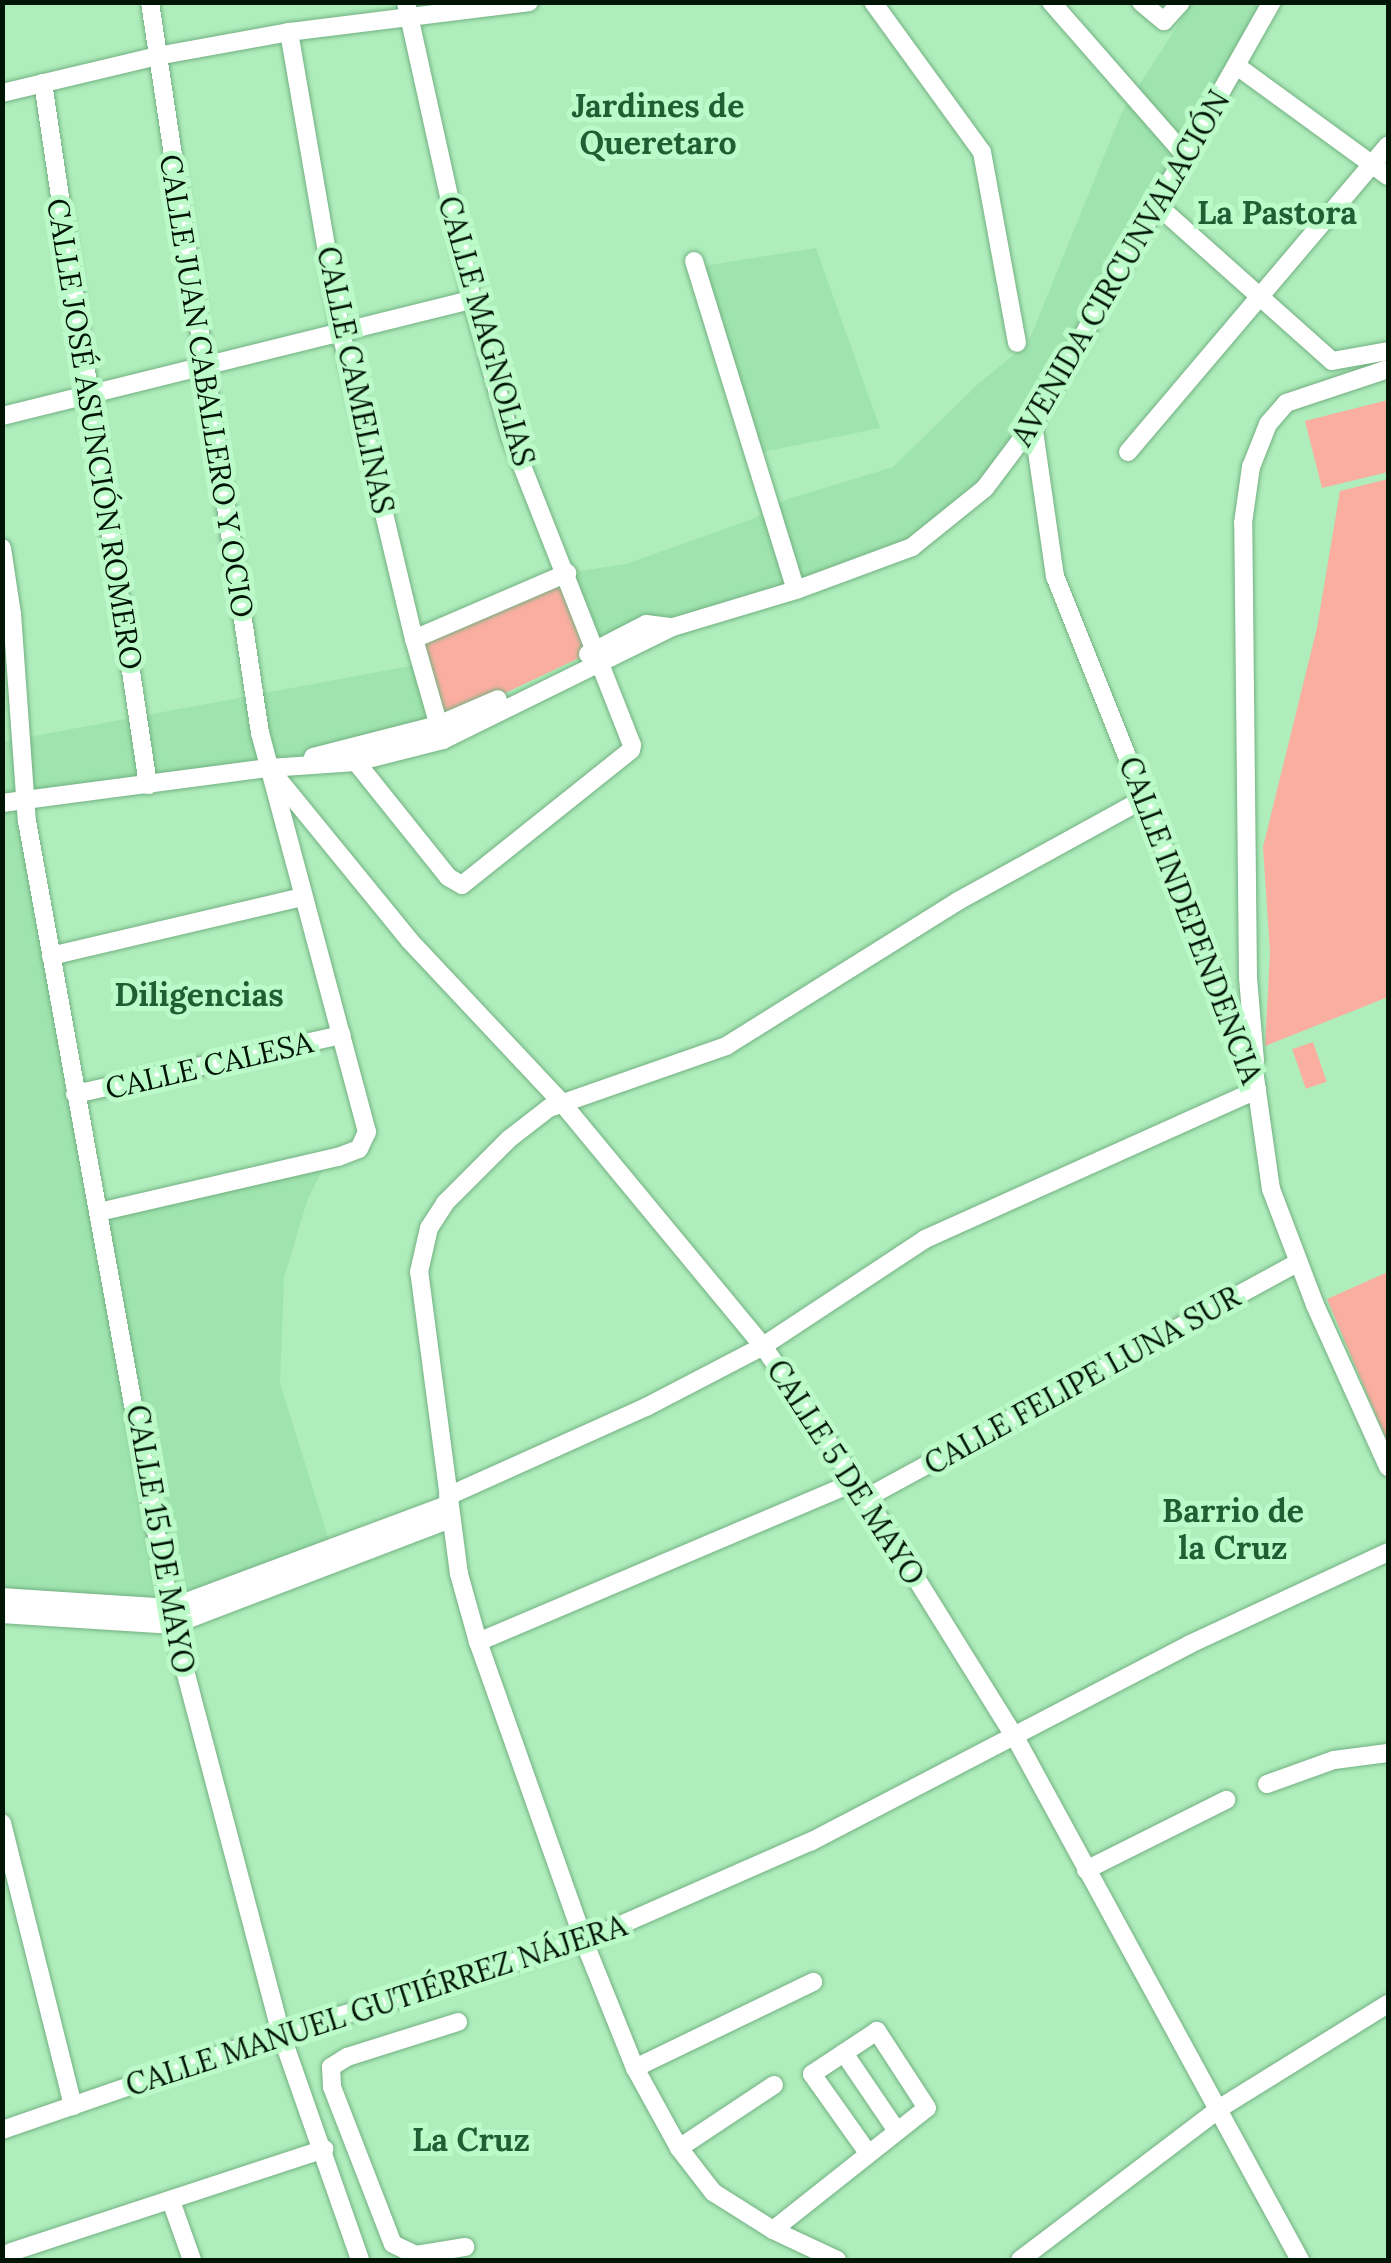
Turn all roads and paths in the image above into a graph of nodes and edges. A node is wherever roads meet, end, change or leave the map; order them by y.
1 (150, 2) edge
2 (529, 2) edge
3 (873, 2) edge
4 (1051, 2) edge
5 (1141, 2) edge
6 (1181, 2) edge
7 (1272, 2) edge
8 (407, 10) edge
9 (289, 32) junction
10 (157, 56) junction
11 (1237, 66) junction
12 (43, 83) junction
13 (2, 92) edge
14 (1388, 144) edge
15 (1186, 156) junction
16 (1373, 163) junction
17 (1388, 176) edge
18 (1156, 205) junction
19 (694, 261) dead end
20 (1261, 295) junction
21 (472, 300) junction
22 (342, 333) junction
23 (1017, 343) dead end
24 (1388, 351) edge
25 (205, 368) junction
26 (1388, 369) edge
27 (88, 396) junction
28 (2, 416) edge
29 (1034, 424) junction
30 (1128, 452) dead end
31 (2, 548) edge
32 (567, 573) junction
33 (796, 590) junction
34 (414, 639) junction
35 (600, 655) junction
36 (441, 732) junction
37 (356, 762) junction
38 (269, 768) junction
39 (148, 784) junction
40 (1146, 797) junction
41 (24, 802) junction
42 (2, 803) edge
43 (303, 896) junction
44 (51, 956) junction
45 (342, 1035) junction
46 (1256, 1084) junction
47 (75, 1094) junction
48 (562, 1103) junction
49 (98, 1212) junction
50 (1298, 1262) junction
51 (764, 1346) junction
52 (1384, 1446) edge
53 (1388, 1466) edge
54 (859, 1490) junction
55 (448, 1506) junction
56 (1388, 1552) edge
57 (2, 1597) edge
58 (2, 1614) edge
59 (171, 1617) junction
60 (478, 1642) junction
61 (1015, 1737) junction
62 (1388, 1753) edge
63 (1267, 1784) dead end
64 (1226, 1800) dead end
65 (2, 1823) edge
66 (1086, 1870) junction
67 (584, 1941) junction
68 (813, 1982) dead end
69 (1388, 2004) edge
70 (458, 2022) dead end
71 (281, 2034) junction
72 (844, 2054) junction
73 (634, 2068) junction
74 (774, 2085) dead end
75 (73, 2106) junction
76 (1220, 2108) junction
77 (2, 2130) edge
78 (897, 2130) junction
79 (679, 2148) junction
80 (324, 2150) junction
81 (868, 2153) junction
82 (171, 2201) junction
83 (375, 2203) junction
84 (346, 2216) junction
85 (773, 2230) junction
86 (466, 2247) dead end
87 (11, 2252) dead end
88 (192, 2260) edge
89 (360, 2260) edge
90 (837, 2260) edge
91 (1020, 2260) edge
92 (1300, 2260) edge

1 - 10 street, CALLE JUAN CABALLERO Y OCIO
2 - 8 street
3 - 23 street
4 - 15 street
5 - 6 street
7 - 11 street, AVENIDA CIRCUNVALACIÓN
8 - 9 street
8 - 21 street, CALLE MAGNOLIAS
9 - 10 street
9 - 22 street, CALLE CAMELINAS
10 - 12 street
10 - 25 street, CALLE JUAN CABALLERO Y OCIO
11 - 15 street, AVENIDA CIRCUNVALACIÓN
11 - 16 street
12 - 13 street
12 - 27 street, CALLE JOSÉ ASUNCIÓN ROMERO
14 - 16 street
15 - 18 street, AVENIDA CIRCUNVALACIÓN
16 - 17 street
16 - 20 street
18 - 20 street
18 - 29 street, AVENIDA CIRCUNVALACIÓN
19 - 33 street
20 - 24 street
20 - 30 street
21 - 22 street
21 - 32 street, CALLE MAGNOLIAS
22 - 25 street
22 - 34 street, CALLE CAMELINAS
25 - 27 street
25 - 38 street, CALLE JUAN CABALLERO Y OCIO
26 - 46 street
27 - 28 street
27 - 39 street, CALLE JOSÉ ASUNCIÓN ROMERO
29 - 33 street, AVENIDA CIRCUNVALACIÓN
29 - 40 street, CALLE INDEPENDENCIA
31 - 41 street, CALLE 15 DE MAYO
32 - 34 street
32 - 35 street, CALLE MAGNOLIAS
33 - 35 street, AVENIDA CIRCUNVALACIÓN
34 - 36 street, CALLE CAMELINAS
35 - 36 street, AVENIDA CIRCUNVALACIÓN
35 - 37 street, CALLE MAGNOLIAS
36 - 37 street, AVENIDA CIRCUNVALACIÓN
36 - 38 street, AVENIDA CIRCUNVALACIÓN
37 - 38 street, AVENIDA CIRCUNVALACIÓN
38 - 39 street
38 - 43 street, CALLE JUAN CABALLERO Y OCIO
38 - 48 street, CALLE 5 DE MAYO
39 - 41 street
40 - 46 street, CALLE INDEPENDENCIA
40 - 48 street
41 - 42 street
41 - 44 street, CALLE 15 DE MAYO
43 - 44 street
43 - 45 street, CALLE JUAN CABALLERO Y OCIO
44 - 47 street, CALLE 15 DE MAYO
45 - 47 street, CALLE CALESA
45 - 49 street, CALLE JUAN CABALLERO Y OCIO
46 - 50 street, CALLE INDEPENDENCIA
46 - 51 street
47 - 49 street, CALLE 15 DE MAYO
48 - 51 street, CALLE 5 DE MAYO
48 - 55 street
49 - 59 street, CALLE 15 DE MAYO
50 - 52 street, CALLE INDEPENDENCIA
50 - 54 street, CALLE FELIPE LUNA SUR
51 - 54 street, CALLE 5 DE MAYO
51 - 55 street
52 - 53 street, CALLE INDEPENDENCIA
54 - 60 street, CALLE FELIPE LUNA SUR
54 - 61 street, CALLE 5 DE MAYO
55 - 59 street
55 - 60 street
56 - 61 street, CALLE MANUEL GUTIÉRREZ NÁJERA
57 - 59 street
58 - 59 street
59 - 71 street, CALLE 15 DE MAYO
60 - 67 street
61 - 66 street, CALLE 5 DE MAYO
61 - 67 street, CALLE MANUEL GUTIÉRREZ NÁJERA
62 - 63 street
64 - 66 street
65 - 75 street
66 - 76 street, CALLE 5 DE MAYO
67 - 71 street, CALLE MANUEL GUTIÉRREZ NÁJERA
67 - 73 street
68 - 73 street
69 - 76 street
70 - 83 street
71 - 75 street, CALLE MANUEL GUTIÉRREZ NÁJERA
71 - 80 street, CALLE 15 DE MAYO
72 - 78 street
72 - 78 street
72 - 81 street
73 - 79 street
74 - 79 street
75 - 77 street, CALLE MANUEL GUTIÉRREZ NÁJERA
76 - 91 street
76 - 92 street, CALLE 5 DE MAYO
78 - 81 street
79 - 85 street
80 - 82 street
80 - 84 street, CALLE 15 DE MAYO
81 - 85 street
82 - 87 street
82 - 88 street
83 - 84 street
83 - 86 street
84 - 89 street, CALLE 15 DE MAYO
85 - 90 street

